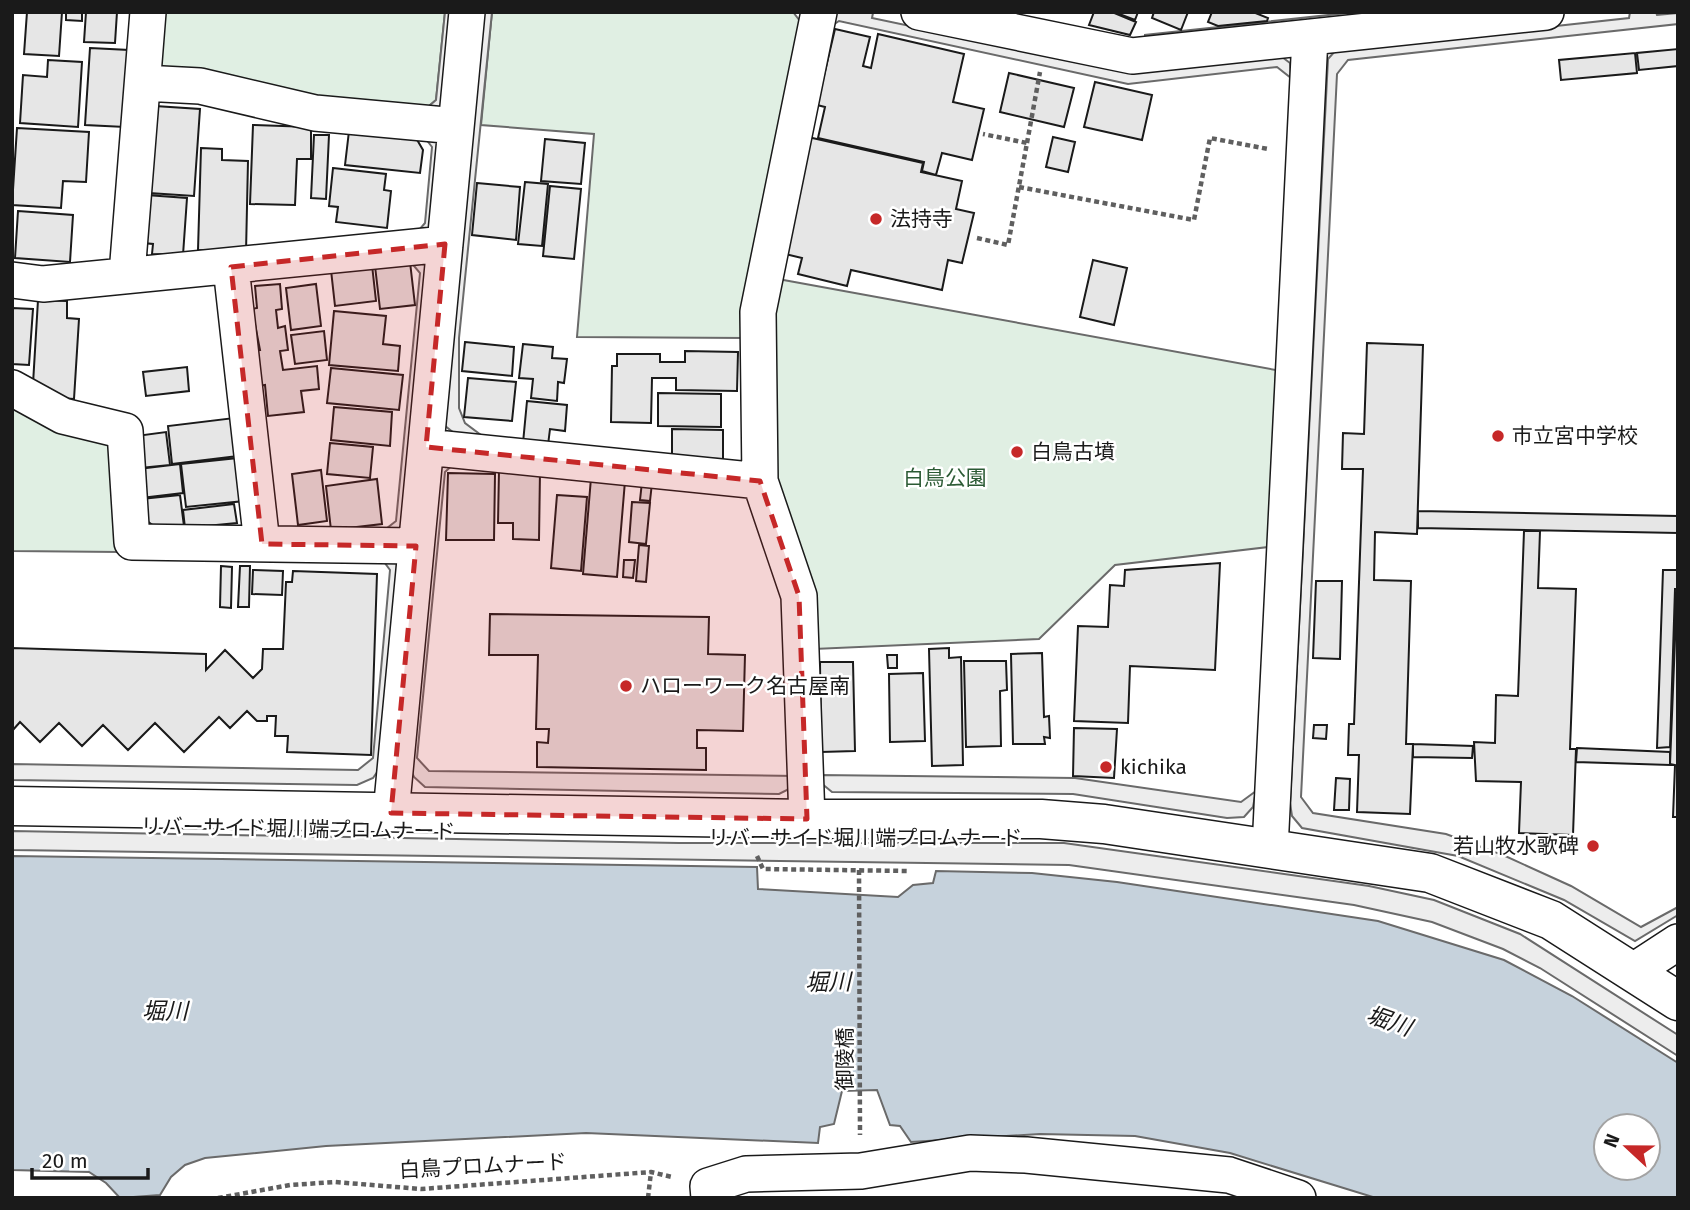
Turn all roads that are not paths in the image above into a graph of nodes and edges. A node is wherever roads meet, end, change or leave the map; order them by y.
1 (148, 12) edge
2 (467, 12) edge
3 (819, 12) edge
4 (919, 12) edge
5 (1526, 13) edge
6 (1310, 37) junction
7 (1048, 39) edge
8 (142, 83) junction
9 (456, 126) junction
10 (445, 244) junction
11 (231, 267) junction
12 (127, 274) junction
13 (12, 280) edge
14 (12, 388) edge
15 (426, 447) junction
16 (760, 481) junction
17 (262, 544) junction
18 (416, 546) junction
19 (12, 806) edge
20 (391, 813) junction
21 (807, 819) junction
22 (1270, 849) junction
23 (1678, 942) edge
24 (1632, 972) junction
25 (1678, 1001) edge
26 (709, 1192) edge
27 (1298, 1198) edge

1 - 8 street
2 - 9 street
3 - 16 street
4 - 7 street
5 - 6 street
6 - 7 street
6 - 22 street
8 - 9 street
8 - 12 street
9 - 10 street
10 - 11 street
10 - 15 street
11 - 12 street
11 - 17 street
12 - 13 street
14 - 17 street
15 - 16 street
15 - 18 street
16 - 21 street
17 - 18 street
18 - 20 street
19 - 20 street
20 - 21 street
21 - 22 street
22 - 24 street
23 - 24 street
24 - 25 street
26 - 27 street

